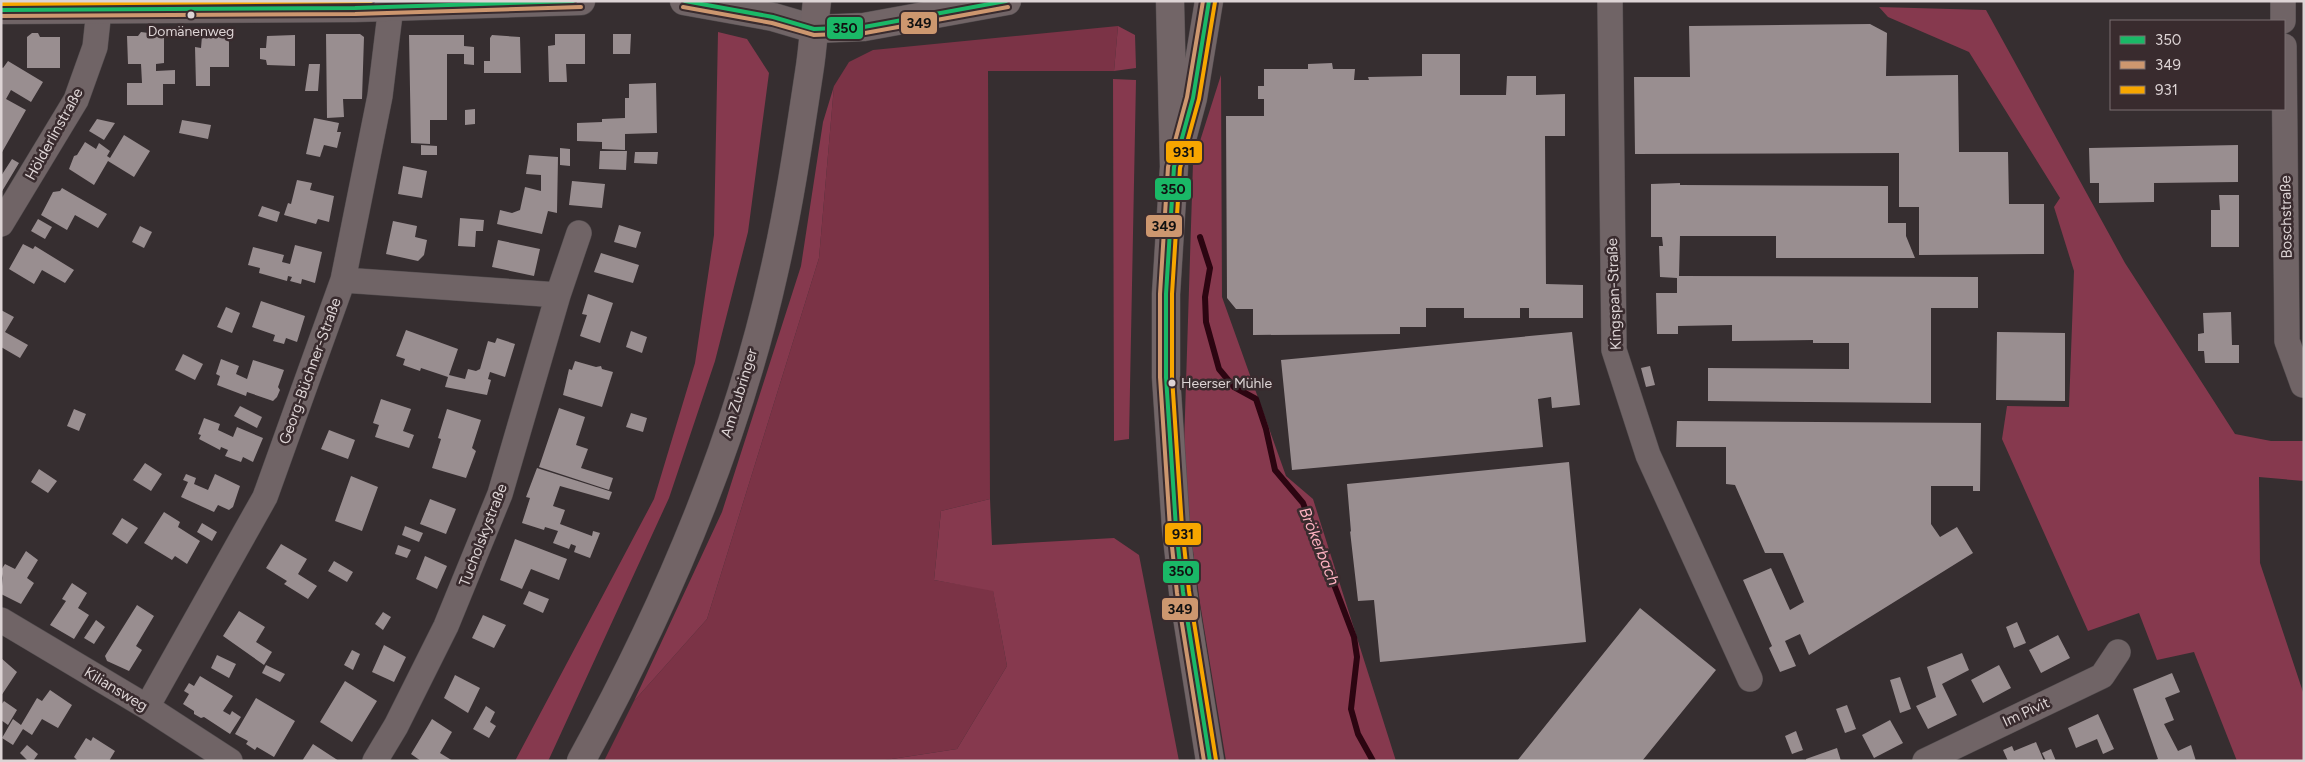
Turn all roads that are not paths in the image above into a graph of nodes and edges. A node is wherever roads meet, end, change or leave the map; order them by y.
1 (582, 1) edge
2 (684, 1) edge
3 (817, 1) edge
4 (1007, 1) edge
5 (1170, 1) edge
6 (1209, 1) edge
7 (1610, 1) edge
8 (2283, 1) edge
9 (63, 6) edge
10 (391, 6) junction
11 (1, 10) edge
12 (99, 10) junction
13 (2284, 20) edge
14 (814, 29) junction
15 (2285, 110) edge
16 (1174, 167) junction
17 (1, 224) edge
18 (579, 233) dead end
19 (344, 280) junction
20 (558, 295) junction
21 (2303, 385) edge
22 (1, 620) edge
23 (2118, 652) dead end
24 (1750, 679) dead end
25 (147, 707) junction
26 (230, 761) edge
27 (375, 761) edge
28 (580, 761) edge
29 (1210, 761) edge
30 (1925, 761) edge

1 - 10 street
2 - 14 street
3 - 14 main road, Am Zubringer
4 - 14 main road
5 - 16 main road
6 - 16 main road
7 - 24 street, Kingspan-Straße
8 - 13 street
9 - 11 street
9 - 12 street
10 - 12 street
10 - 19 street, Georg-Büchner-Straße
12 - 17 street, Hölderlinstraße
14 - 28 main road, Am Zubringer
15 - 21 street, Boschstraße
16 - 29 main road
18 - 20 street, Tucholskystraße
19 - 20 street
19 - 25 street, Georg-Büchner-Straße
20 - 27 street, Tucholskystraße
22 - 25 street, Kiliansweg
23 - 30 street, Im Pivit
25 - 26 street, Kiliansweg

